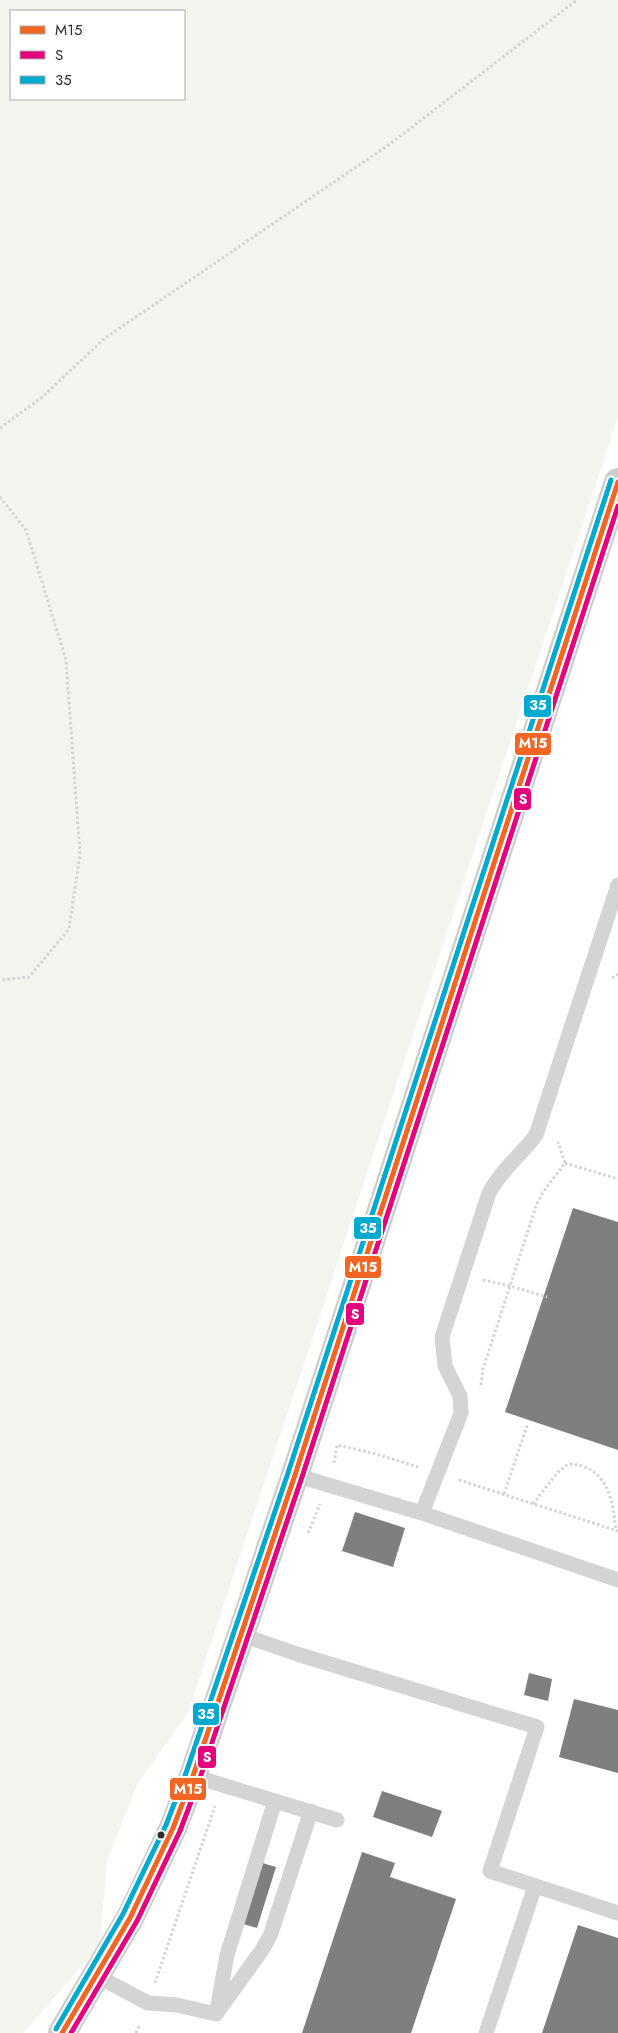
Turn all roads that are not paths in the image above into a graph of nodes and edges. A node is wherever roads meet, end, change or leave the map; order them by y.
1 (618, 482) edge
2 (618, 885) edge
3 (295, 1476) junction
4 (422, 1513) junction
5 (618, 1580) edge
6 (242, 1635) junction
7 (193, 1776) junction
8 (275, 1801) junction
9 (311, 1811) junction
10 (337, 1820) dead end
11 (535, 1886) junction
12 (618, 1913) edge
13 (97, 1976) junction
14 (216, 2014) junction
15 (62, 2033) edge
16 (486, 2033) edge

1 - 3 street
2 - 4 lane
3 - 4 lane
3 - 6 street
4 - 5 lane
6 - 7 street
6 - 11 lane
7 - 8 lane
7 - 13 street
8 - 9 lane
8 - 14 lane
9 - 10 lane
9 - 14 lane
11 - 12 lane
11 - 16 lane
13 - 14 lane
13 - 15 street

